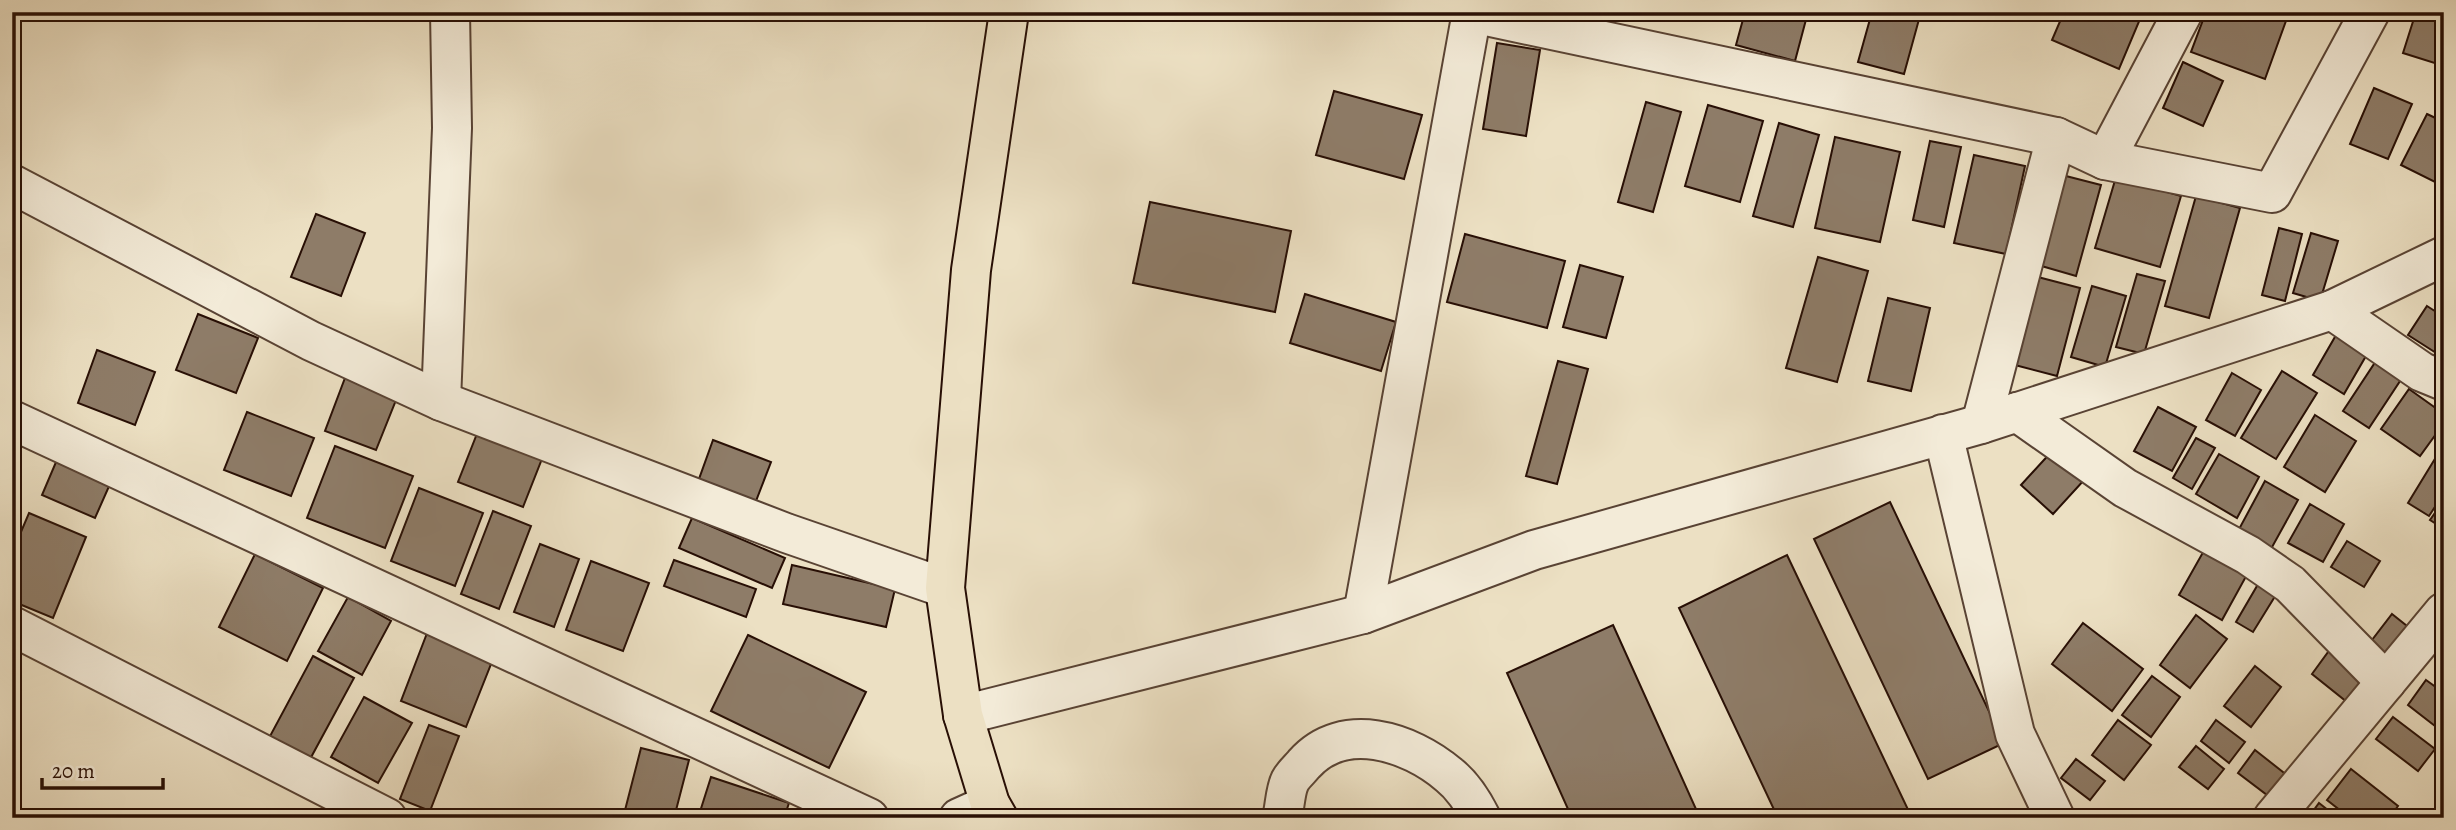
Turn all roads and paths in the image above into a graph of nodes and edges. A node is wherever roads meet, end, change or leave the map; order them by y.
1 (450, 12) edge
2 (1009, 12) edge
3 (2183, 12) edge
4 (2370, 12) edge
5 (1472, 13) edge
6 (2056, 137) junction
7 (2105, 160) junction
8 (12, 184) edge
9 (2444, 256) edge
10 (2332, 310) junction
11 (2444, 381) edge
12 (441, 401) junction
13 (2017, 412) junction
14 (12, 420) edge
15 (1981, 424) junction
16 (1943, 435) junction
17 (945, 588) junction
18 (2444, 612) edge
19 (1363, 614) junction
20 (12, 626) edge
21 (2386, 682) junction
22 (962, 715) junction
23 (982, 813) edge
24 (380, 816) edge
25 (869, 818) edge
26 (1282, 818) edge
27 (1481, 818) edge
28 (2055, 818) edge
29 (2273, 818) edge

1 - 12 street
2 - 17 main road
3 - 7 street
4 - 7 street
5 - 6 street
5 - 19 street
6 - 7 street
6 - 15 street
8 - 12 street
9 - 10 street
10 - 11 street
10 - 13 street
12 - 17 street
13 - 15 street
13 - 21 street
14 - 25 street
15 - 16 street
16 - 19 street
16 - 28 street
17 - 22 main road
18 - 21 street
19 - 22 street
20 - 24 street
21 - 29 street
22 - 23 main road
26 - 27 street

